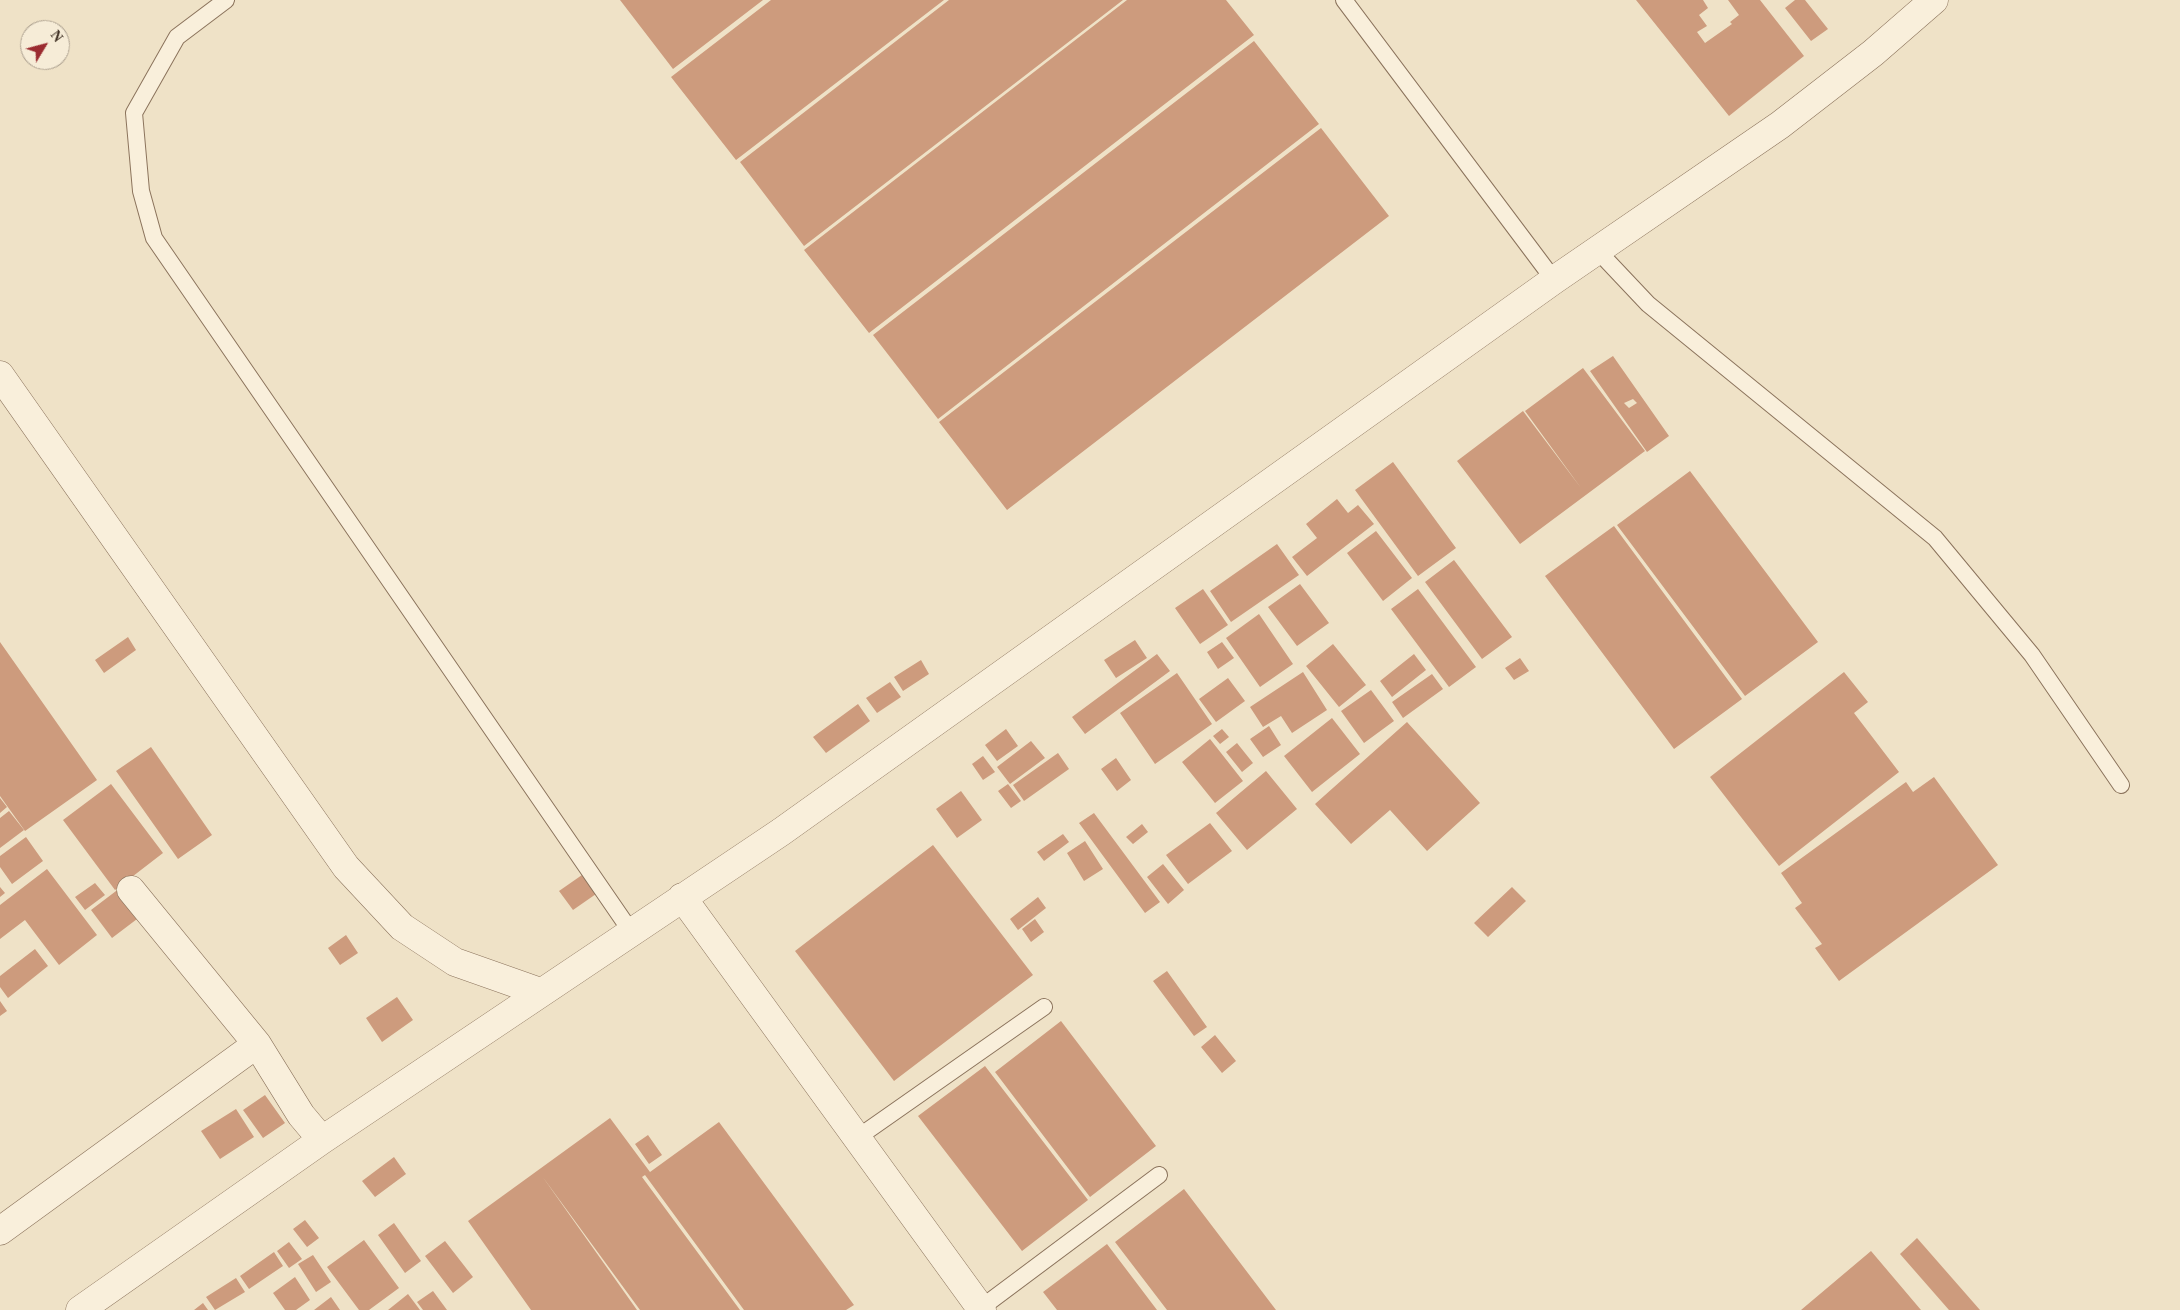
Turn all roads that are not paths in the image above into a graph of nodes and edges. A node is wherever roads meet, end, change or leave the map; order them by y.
1 (226, 0) edge
2 (1344, 0) edge
3 (1934, 0) edge
4 (1597, 250) junction
5 (1554, 280) junction
6 (0, 375) edge
7 (2121, 784) dead end
8 (131, 890) dead end
9 (682, 897) junction
10 (632, 933) junction
11 (540, 992) junction
12 (1044, 1007) dead end
13 (257, 1044) junction
14 (857, 1138) junction
15 (322, 1140) junction
16 (1159, 1176) dead end
17 (0, 1231) edge
18 (88, 1308) edge
19 (982, 1309) edge

1 - 10 lane
2 - 5 lane
3 - 4 street
4 - 5 street
4 - 7 lane
5 - 9 street
6 - 11 street
8 - 13 street
9 - 10 street
9 - 14 street
10 - 11 street
11 - 15 street
12 - 14 lane
13 - 15 street
13 - 17 street
14 - 19 street
15 - 18 street
16 - 19 lane

